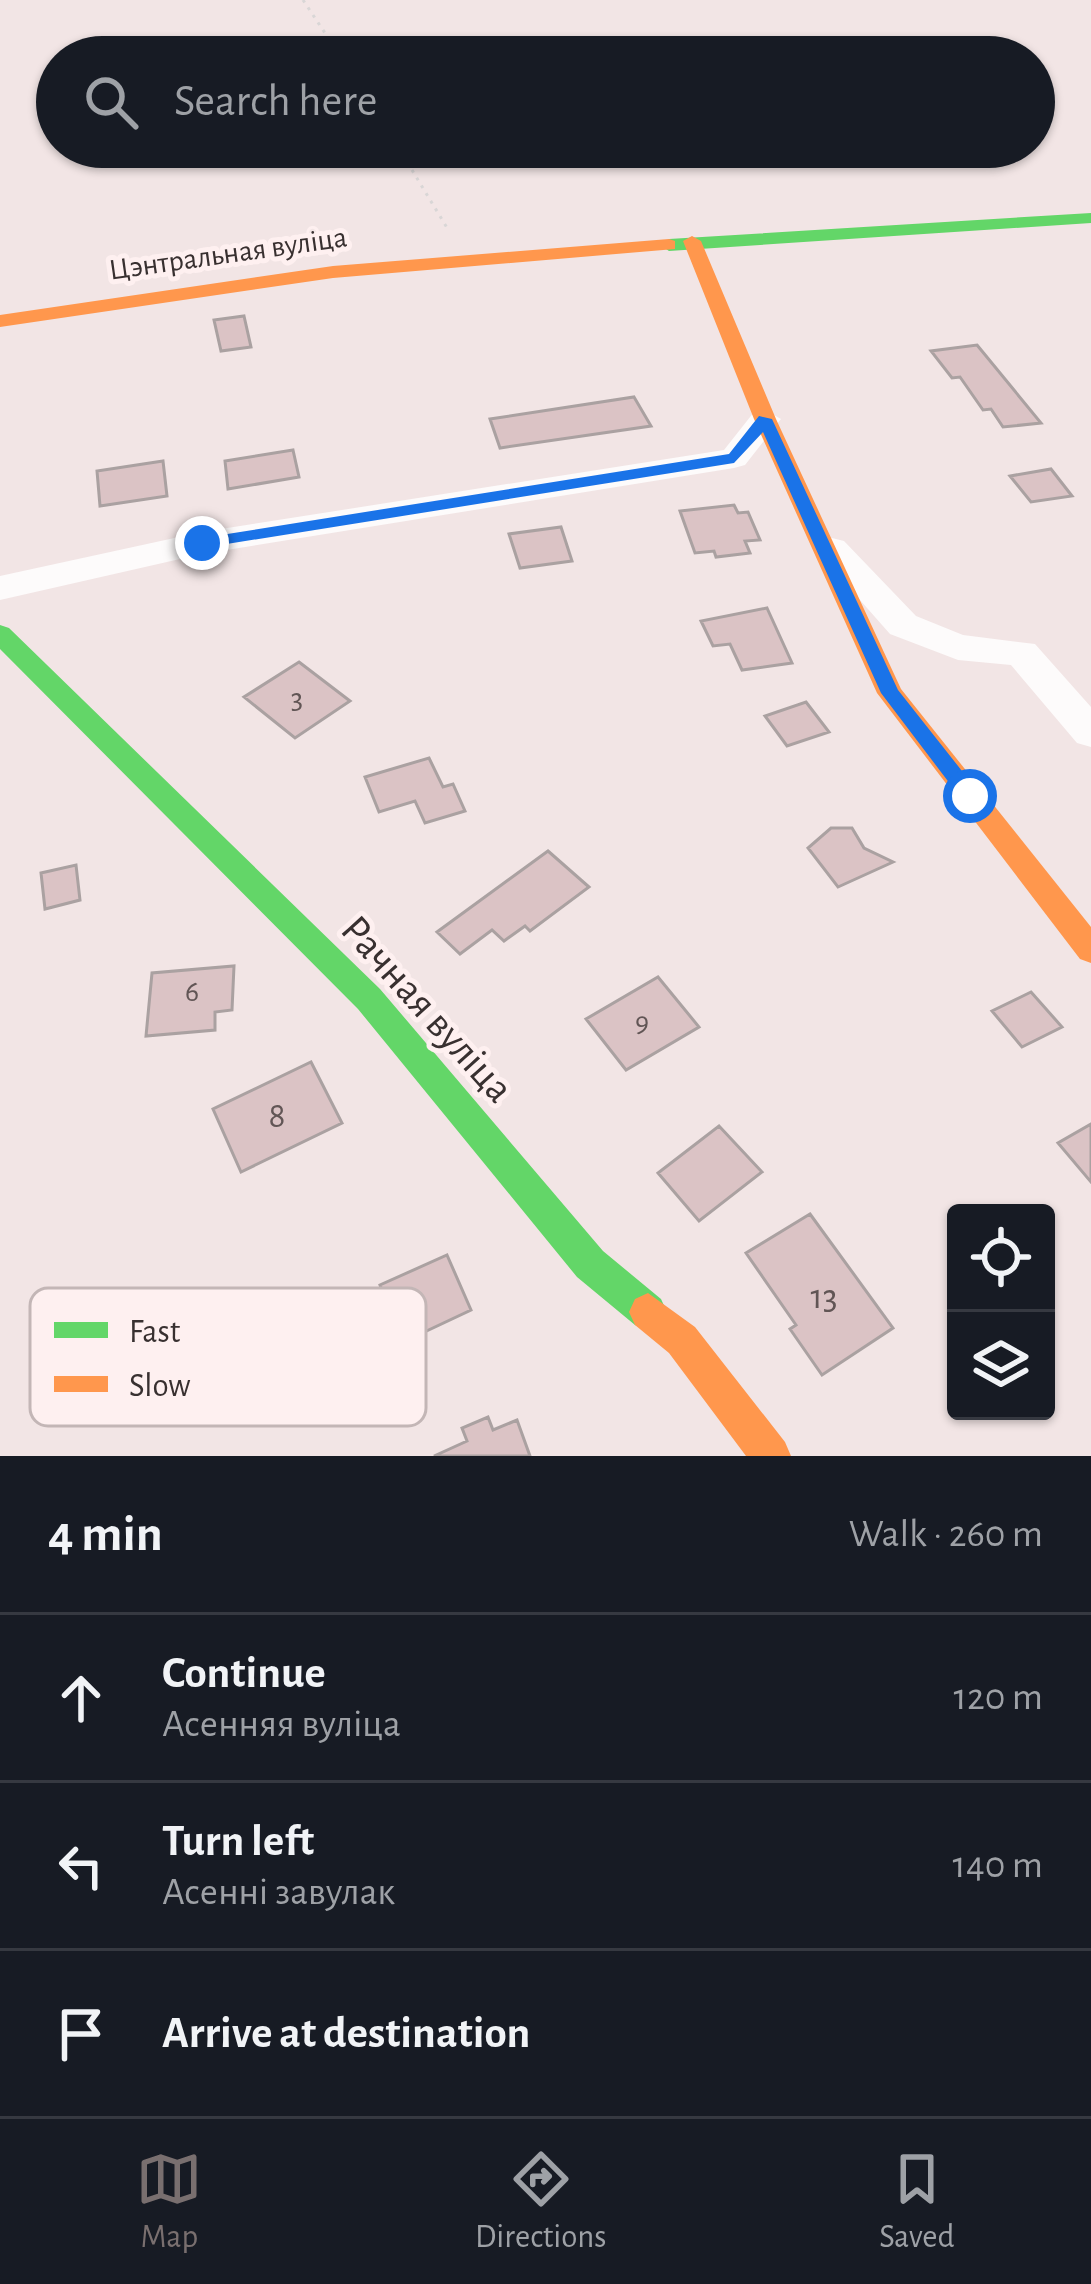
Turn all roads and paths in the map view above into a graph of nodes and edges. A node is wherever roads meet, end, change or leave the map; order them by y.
1 (303, 0) edge
2 (327, 36) edge
3 (411, 168) edge
4 (1091, 218) edge
5 (692, 241) junction
6 (466, 258) junction
7 (0, 321) edge
8 (765, 419) junction
9 (824, 540) junction
10 (0, 588) edge
11 (0, 634) edge
12 (1091, 733) edge
13 (1091, 950) edge
14 (771, 1456) edge

1 - 2 path
3 - 6 path
4 - 5 street, Цэнтральная вуліца
5 - 6 street, Цэнтральная вуліца
5 - 8 street
6 - 7 street, Цэнтральная вуліца
8 - 9 street
8 - 10 street
9 - 12 street
9 - 13 street
11 - 14 street, Рачная вуліца

